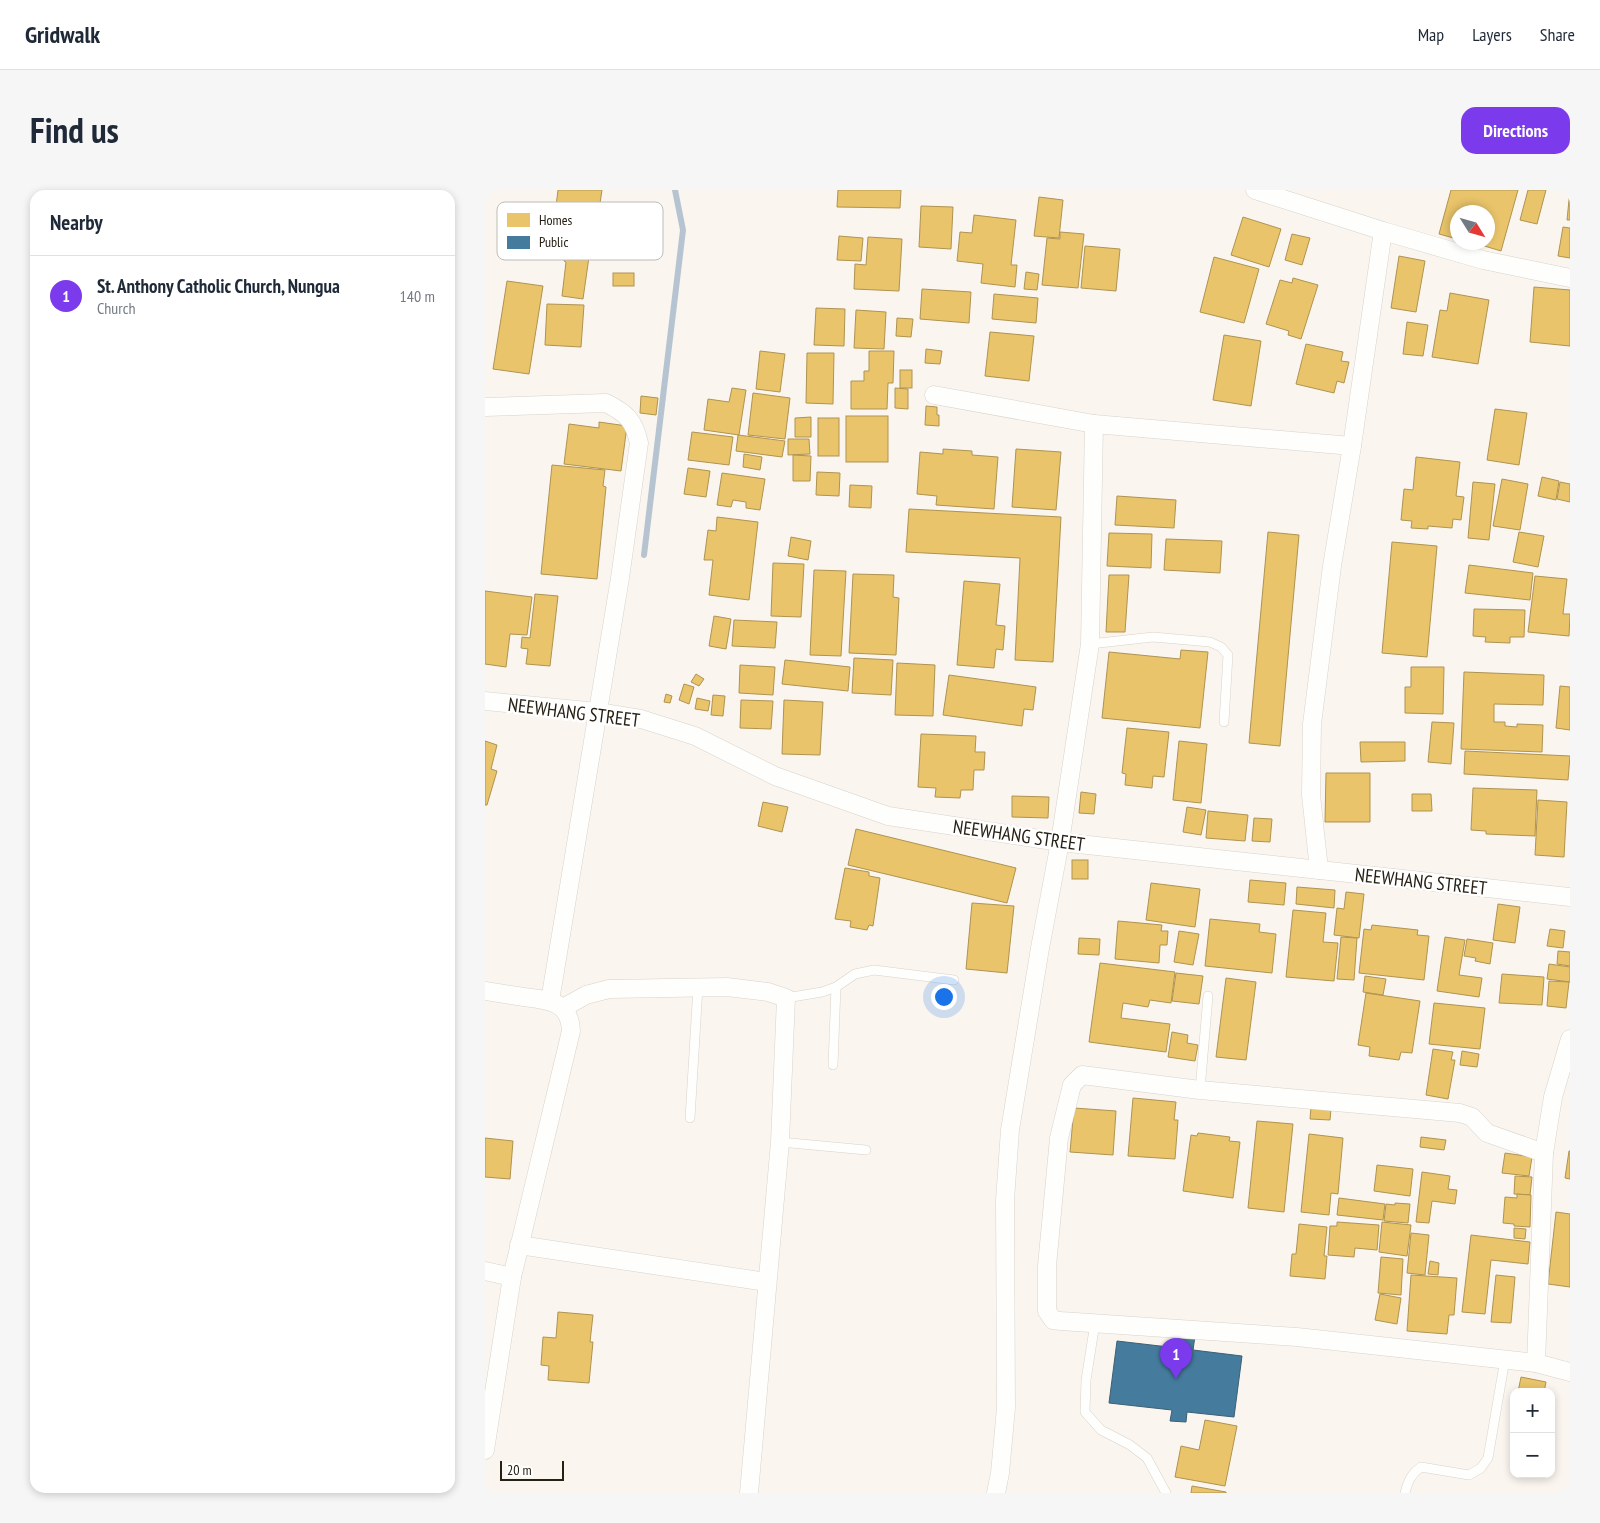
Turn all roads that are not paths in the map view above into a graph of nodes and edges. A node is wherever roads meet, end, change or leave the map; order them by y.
1 (1255, 190) edge
2 (1383, 231) junction
3 (1570, 278) edge
4 (934, 395) dead end
5 (485, 407) edge
6 (1094, 424) junction
7 (1352, 446) junction
8 (1090, 644) junction
9 (485, 701) edge
10 (598, 712) junction
11 (1223, 722) dead end
12 (1060, 842) junction
13 (1319, 870) junction
14 (1570, 897) edge
15 (954, 980) dead end
16 (698, 987) junction
17 (836, 987) junction
18 (485, 991) edge
19 (1208, 996) dead end
20 (786, 998) junction
21 (557, 1004) junction
22 (1570, 1039) edge
23 (833, 1065) dead end
24 (1200, 1090) junction
25 (690, 1118) dead end
26 (780, 1142) junction
27 (866, 1150) dead end
28 (1544, 1154) junction
29 (519, 1245) junction
30 (485, 1271) edge
31 (512, 1277) junction
32 (767, 1282) junction
33 (1095, 1324) junction
34 (1505, 1359) junction
35 (1535, 1363) junction
36 (1570, 1372) edge
37 (485, 1450) edge
38 (749, 1493) edge
39 (996, 1493) edge
40 (1166, 1493) edge
41 (1405, 1493) edge

1 - 2 street
2 - 3 street
2 - 7 street
4 - 6 street
5 - 10 street
6 - 7 street
6 - 8 street
7 - 13 street
8 - 11 lane
8 - 12 street
9 - 10 street, NEEWHANG STREET
10 - 12 street, NEEWHANG STREET
10 - 21 street
12 - 13 street, NEEWHANG STREET
12 - 39 street
13 - 14 street, NEEWHANG STREET
15 - 17 lane
16 - 20 street
16 - 21 street
16 - 25 lane
17 - 20 lane
17 - 23 lane
18 - 21 street
19 - 24 lane
20 - 26 street
21 - 29 street
22 - 28 street
24 - 28 street
24 - 33 street
26 - 27 lane
26 - 32 street
28 - 35 street
29 - 31 street
29 - 32 street
30 - 31 street
31 - 37 street
32 - 38 street
33 - 34 street
33 - 40 lane
34 - 35 street
34 - 41 lane
35 - 36 street

